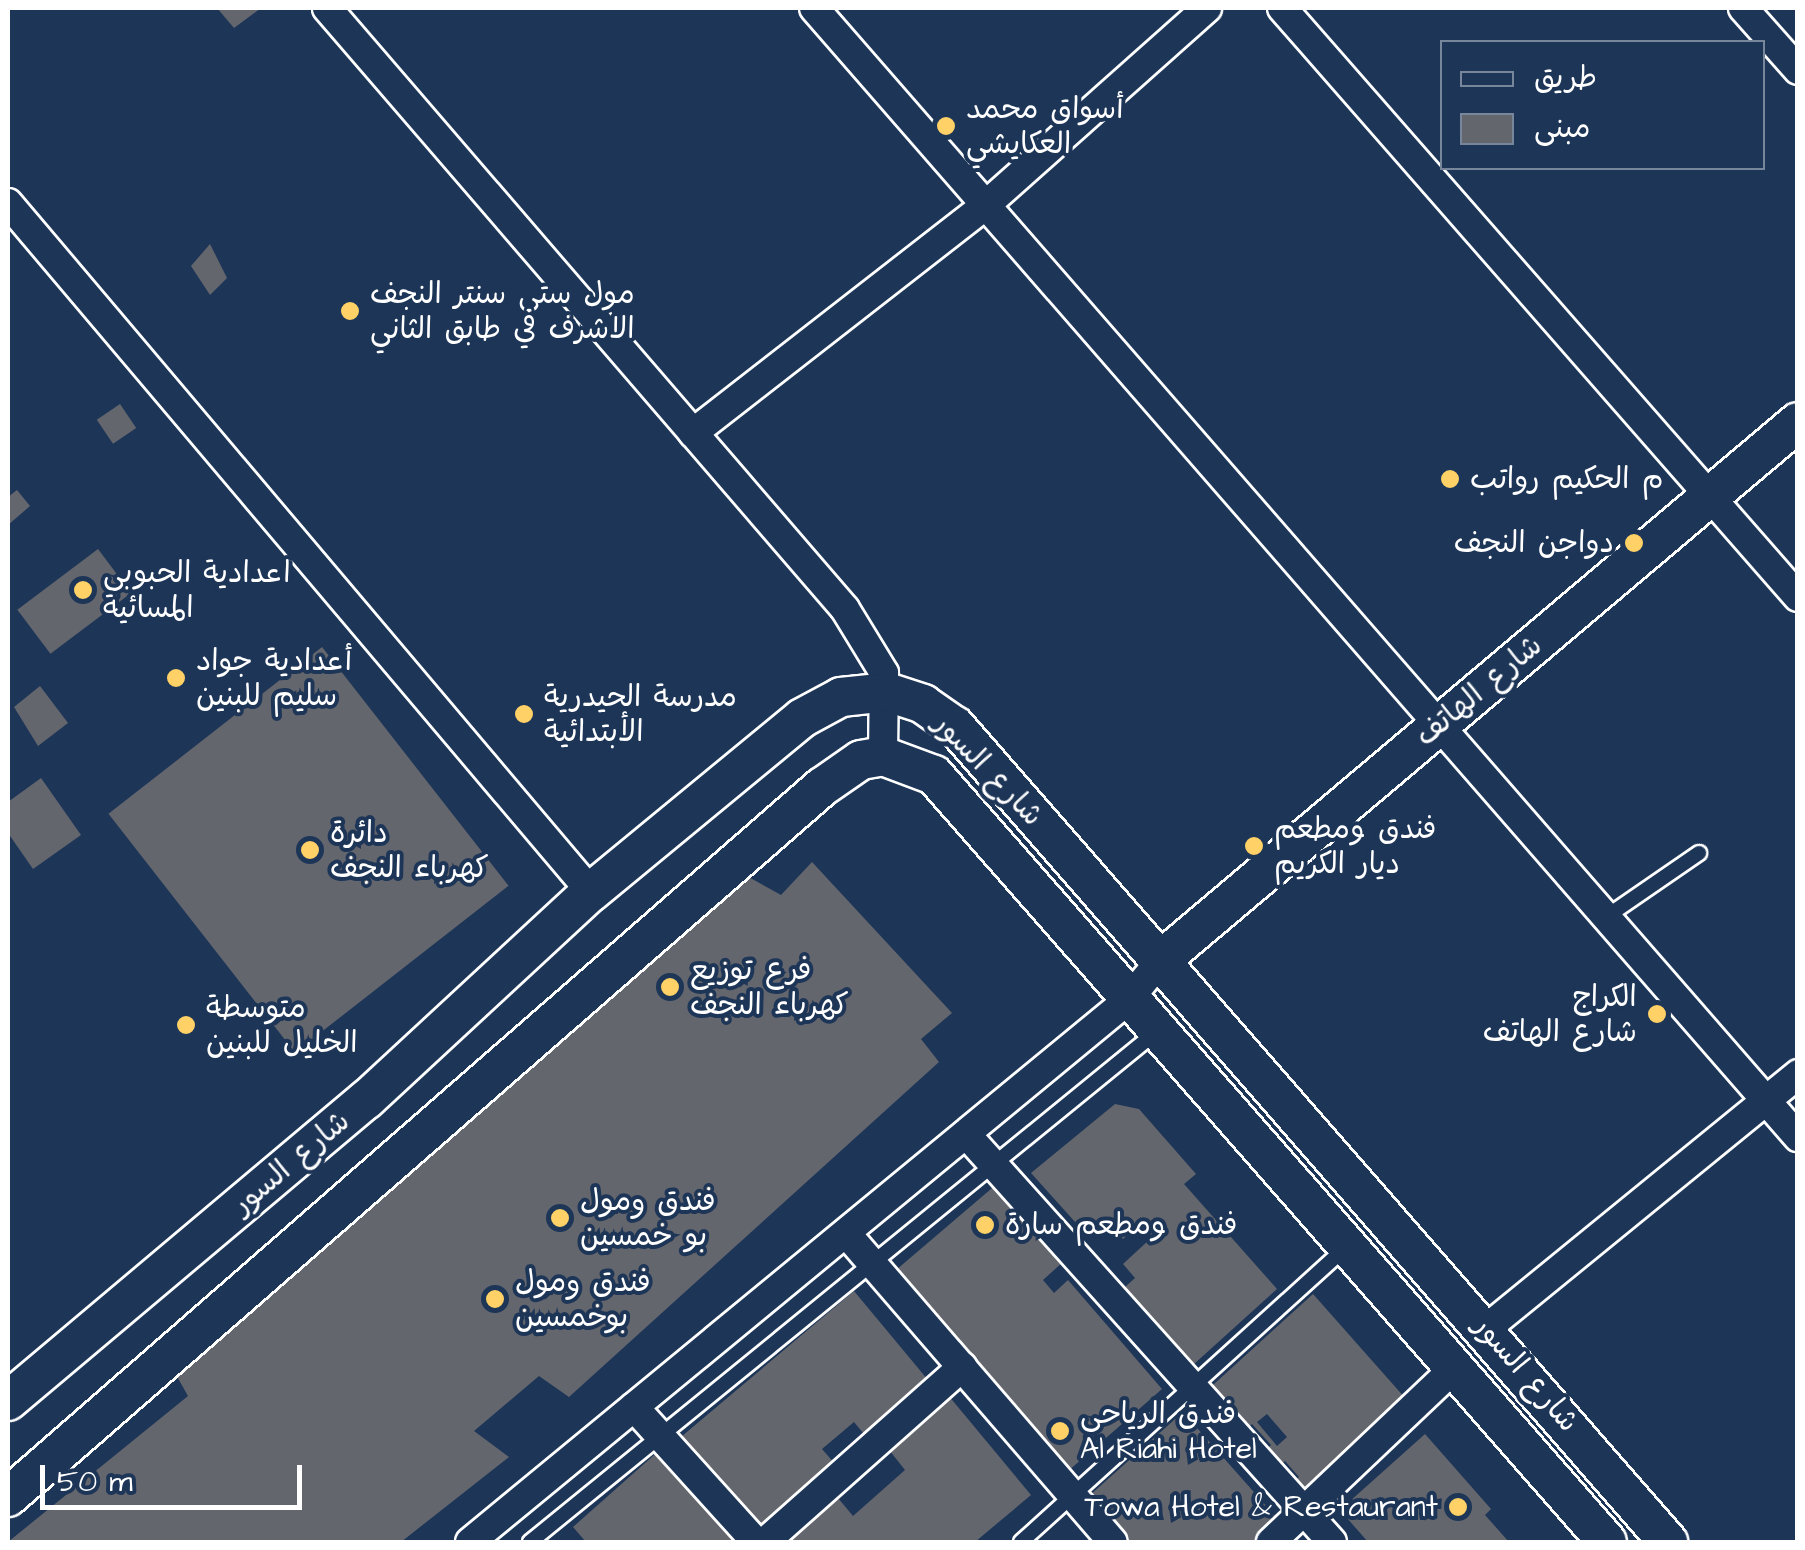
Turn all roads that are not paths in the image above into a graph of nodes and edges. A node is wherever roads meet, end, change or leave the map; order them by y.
1 (327, 8) edge
2 (814, 8) edge
3 (1207, 8) edge
4 (1282, 8) edge
5 (1743, 8) edge
6 (1798, 70) edge
7 (8, 203) edge
8 (986, 204) junction
9 (1798, 422) edge
10 (694, 433) junction
11 (1710, 496) junction
12 (1798, 596) edge
13 (887, 692) junction
14 (1439, 725) junction
15 (883, 756) junction
16 (1699, 853) dead end
17 (591, 892) junction
18 (1606, 918) junction
19 (1160, 960) junction
20 (1128, 1000) junction
21 (1156, 1033) junction
22 (1798, 1074) edge
23 (1766, 1101) junction
24 (966, 1134) junction
25 (1798, 1138) edge
26 (996, 1166) junction
27 (846, 1233) junction
28 (1346, 1248) junction
29 (873, 1264) junction
30 (1488, 1328) junction
31 (962, 1368) junction
32 (1453, 1369) junction
33 (1192, 1386) junction
34 (8, 1401) edge
35 (634, 1407) junction
36 (658, 1434) junction
37 (1072, 1495) junction
38 (8, 1497) edge
39 (1304, 1511) junction
40 (470, 1542) edge
41 (530, 1542) edge
42 (756, 1542) edge
43 (765, 1542) edge
44 (1021, 1542) edge
45 (1113, 1542) edge
46 (1271, 1542) edge
47 (1332, 1542) edge
48 (1607, 1542) edge
49 (1668, 1542) edge

1 - 10 street
2 - 8 street
3 - 8 street
4 - 11 street
5 - 6 street
7 - 17 street
8 - 10 street
8 - 14 street
9 - 11 street, شارع الهاتف
10 - 13 street
11 - 12 street
11 - 14 street, شارع الهاتف
13 - 15 street
13 - 17 street, شارع السور
13 - 19 street, شارع السور
14 - 18 street
14 - 19 street, شارع الهاتف
15 - 20 street, شارع السور
15 - 38 street
16 - 18 lane
17 - 34 street, شارع السور
18 - 23 street
19 - 20 street
19 - 30 street, شارع السور
20 - 21 street, شارع السور
20 - 24 street
21 - 26 lane
21 - 28 street, شارع السور
22 - 23 street
23 - 25 street
23 - 30 street
24 - 26 street
24 - 27 street
26 - 29 lane
26 - 33 street
27 - 29 street
27 - 35 street
28 - 32 street, شارع السور
28 - 33 lane
29 - 31 street
29 - 36 lane
30 - 49 street, شارع السور
31 - 37 street
31 - 43 street
32 - 39 street
32 - 48 street, شارع السور
33 - 37 lane
33 - 39 street
35 - 36 street
35 - 40 street
36 - 41 lane
36 - 42 street
37 - 44 lane
37 - 45 street
39 - 46 street
39 - 47 street

